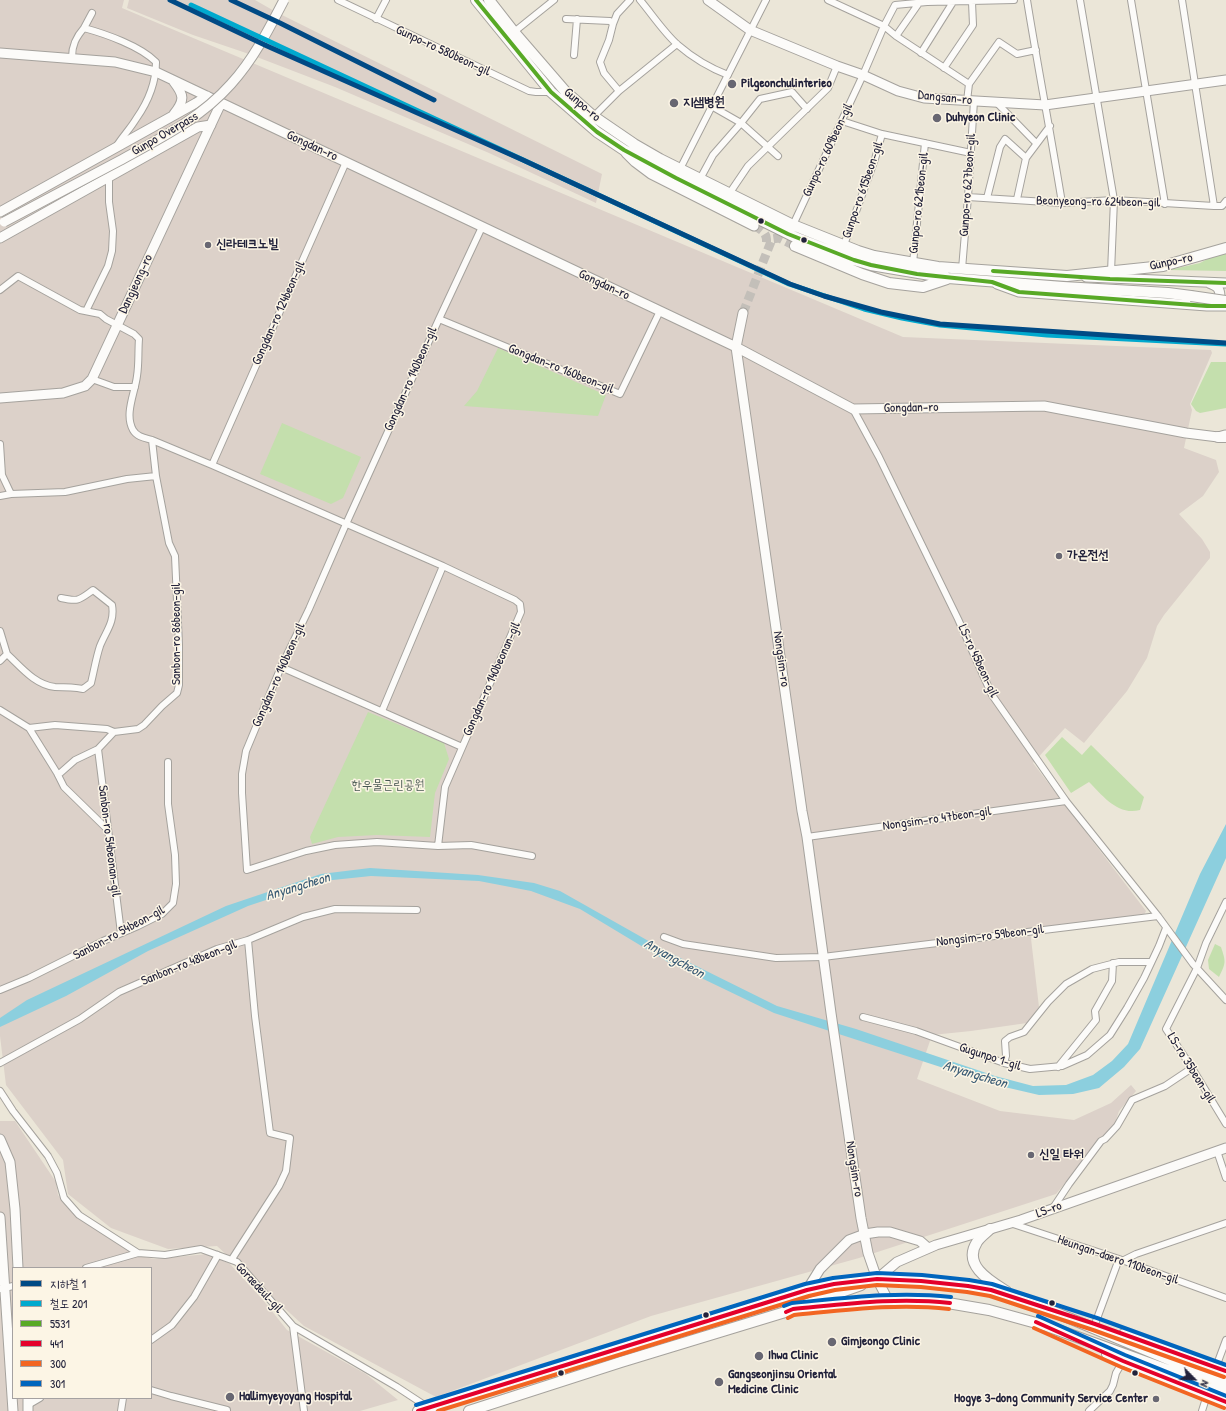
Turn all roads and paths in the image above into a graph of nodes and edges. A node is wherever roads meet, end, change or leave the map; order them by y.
1 (284, 0) edge
2 (338, 0) edge
3 (386, 0) edge
4 (476, 0) edge
5 (554, 0) edge
6 (630, 0) edge
7 (640, 0) edge
8 (708, 0) edge
9 (766, 0) edge
10 (828, 0) edge
11 (1014, 0) edge
12 (1027, 0) edge
13 (1080, 0) edge
14 (1131, 0) edge
15 (1182, 0) edge
16 (489, 1) edge
17 (927, 1) edge
18 (953, 2) junction
19 (972, 2) junction
20 (919, 3) junction
21 (92, 13) dead end
22 (376, 19) junction
23 (566, 19) dead end
24 (577, 19) junction
25 (613, 24) junction
26 (884, 26) junction
27 (84, 28) junction
28 (750, 30) junction
29 (514, 32) junction
30 (896, 36) junction
31 (677, 44) junction
32 (1036, 50) junction
33 (0, 53) edge
34 (921, 53) junction
35 (574, 55) dead end
36 (72, 57) junction
37 (837, 66) junction
38 (944, 68) junction
39 (156, 72) junction
40 (728, 75) junction
41 (863, 75) junction
42 (172, 79) junction
43 (1226, 80) edge
44 (969, 84) junction
45 (1195, 84) junction
46 (619, 91) junction
47 (1146, 91) junction
48 (551, 92) junction
49 (206, 96) junction
50 (1098, 98) junction
51 (971, 101) junction
52 (221, 103) junction
53 (997, 103) junction
54 (1045, 105) junction
55 (713, 107) junction
56 (807, 109) junction
57 (576, 115) junction
58 (172, 116) junction
59 (593, 116) junction
60 (842, 121) junction
61 (741, 123) junction
62 (211, 125) junction
63 (1050, 126) junction
64 (882, 134) junction
65 (180, 137) junction
66 (925, 143) junction
67 (1036, 143) junction
68 (768, 146) junction
69 (114, 150) junction
70 (624, 150) junction
71 (971, 153) junction
72 (778, 156) dead end
73 (1026, 158) junction
74 (346, 162) junction
75 (680, 169) junction
76 (109, 178) junction
77 (700, 179) junction
78 (729, 194) junction
79 (968, 197) junction
80 (987, 198) junction
81 (1016, 200) junction
82 (1114, 200) junction
83 (1226, 201) edge
84 (1062, 203) junction
85 (1165, 204) junction
86 (1214, 206) junction
87 (0, 212) edge
88 (2, 224) edge
89 (793, 225) junction
90 (754, 226) tunnel mouth
91 (482, 227) junction
92 (0, 238) edge
93 (1226, 242) edge
94 (844, 245) junction
95 (795, 246) tunnel mouth
96 (1222, 249) edge
97 (913, 263) junction
98 (962, 269) junction
99 (1111, 272) junction
100 (1067, 276) junction
101 (948, 278) junction
102 (992, 282) junction
103 (1209, 283) junction
104 (1226, 283) edge
105 (0, 290) edge
106 (1226, 301) edge
107 (1207, 306) junction
108 (1226, 306) edge
109 (86, 311) junction
110 (660, 311) junction
111 (744, 313) tunnel mouth
112 (439, 319) junction
113 (117, 325) junction
114 (736, 347) junction
115 (92, 379) junction
116 (135, 387) junction
117 (0, 398) edge
118 (853, 409) junction
119 (1223, 436) edge
120 (152, 440) junction
121 (0, 444) edge
122 (212, 465) junction
123 (156, 476) junction
124 (11, 494) junction
125 (0, 496) edge
126 (346, 524) junction
127 (443, 566) junction
128 (61, 598) dead end
129 (0, 631) edge
130 (7, 654) junction
131 (0, 661) edge
132 (281, 668) junction
133 (0, 710) edge
134 (382, 711) junction
135 (29, 728) junction
136 (114, 732) junction
137 (462, 747) junction
138 (98, 749) junction
139 (168, 762) dead end
140 (58, 775) junction
141 (1066, 801) junction
142 (108, 830) junction
143 (807, 837) junction
144 (438, 846) junction
145 (532, 856) dead end
146 (1226, 902) edge
147 (418, 910) dead end
148 (1158, 916) junction
149 (1167, 929) junction
150 (121, 933) junction
151 (664, 937) dead end
152 (248, 940) junction
153 (823, 957) junction
154 (1152, 962) junction
155 (1112, 963) junction
156 (1195, 966) junction
157 (0, 990) edge
158 (1226, 1000) edge
159 (863, 1017) dead end
160 (0, 1063) edge
161 (1004, 1063) junction
162 (1058, 1067) junction
163 (1192, 1068) junction
164 (0, 1091) edge
165 (1226, 1124) edge
166 (0, 1141) edge
167 (1226, 1148) edge
168 (1217, 1152) junction
169 (1226, 1178) edge
170 (1053, 1208) junction
171 (0, 1217) edge
172 (1010, 1223) junction
173 (1226, 1223) edge
174 (990, 1229) junction
175 (865, 1234) junction
176 (928, 1248) junction
177 (138, 1253) junction
178 (218, 1255) junction
179 (232, 1260) junction
180 (1120, 1260) junction
181 (18, 1267) edge
182 (89, 1267) edge
183 (877, 1279) junction
184 (6, 1288) edge
185 (807, 1290) junction
186 (1018, 1298) junction
187 (1226, 1298) edge
188 (888, 1300) junction
189 (794, 1309) junction
190 (1052, 1310) junction
191 (1095, 1324) junction
192 (293, 1326) junction
193 (1047, 1326) junction
194 (152, 1339) edge
195 (1226, 1340) edge
196 (1123, 1361) junction
197 (1216, 1367) junction
198 (1226, 1371) edge
199 (1226, 1382) edge
200 (152, 1390) edge
201 (1226, 1391) edge
202 (12, 1393) edge
203 (1207, 1395) junction
204 (12, 1399) edge
205 (38, 1399) edge
206 (123, 1399) edge
207 (1226, 1402) edge
208 (28, 1405) edge
209 (431, 1409) edge
210 (13, 1411) edge
211 (121, 1411) edge
212 (227, 1411) edge
213 (304, 1411) edge
214 (418, 1411) edge
215 (468, 1411) edge
216 (1089, 1411) edge
217 (1202, 1411) edge

1 - 88 street, Gunpo Overpass, bridge
2 - 22 street, Gunpo-ro 580beon-gil
3 - 22 street
4 - 48 main road, Gunpo-ro
5 - 29 street
6 - 25 street
7 - 31 street
8 - 28 street, Dangsan-ro
9 - 28 street
10 - 26 street
11 - 19 street
12 - 32 street
13 - 50 street
14 - 47 street
15 - 45 street
16 - 29 main road, Gunpo-ro
17 - 18 street
17 - 20 street
18 - 19 street
18 - 34 street
19 - 38 street
20 - 26 street, Gunpo-ro 609beon-gil
20 - 30 street
21 - 27 street
22 - 48 street, Gunpo-ro 580beon-gil
23 - 24 street
24 - 25 street
24 - 35 street
25 - 46 street
26 - 30 street
26 - 41 street, Gunpo-ro 609beon-gil
27 - 36 street
27 - 39 street
28 - 37 street, Dangsan-ro
28 - 40 street
29 - 59 main road, Gunpo-ro
30 - 34 street
31 - 40 street
31 - 46 street
32 - 44 street
32 - 54 street
33 - 36 street, Gongdan-ro
34 - 38 street
36 - 39 street, Gongdan-ro
37 - 41 street, Dangsan-ro
37 - 56 street
38 - 44 street
39 - 42 street, Gongdan-ro
39 - 69 street
40 - 55 street
41 - 51 street, Dangsan-ro
41 - 60 street, Gunpo-ro 609beon-gil
42 - 49 street, Gongdan-ro
42 - 58 street
43 - 45 street, Dangsan-ro
44 - 51 street, Gunpo-ro 627beon-gil
45 - 47 street, Dangsan-ro
45 - 86 street
46 - 59 street
47 - 50 street, Dangsan-ro
47 - 85 street
48 - 57 main road, Gunpo-ro
49 - 52 street, Gongdan-ro
49 - 58 street
50 - 54 street, Dangsan-ro
50 - 82 street
51 - 53 street, Dangsan-ro
51 - 71 street, Gunpo-ro 627beon-gil
52 - 62 street, Dangjeong-ro
52 - 74 street, Gongdan-ro
53 - 54 street, Dangsan-ro
53 - 67 street
54 - 63 street
55 - 61 street
55 - 75 street
56 - 61 street
56 - 68 street
57 - 59 street
57 - 70 main road, Gunpo-ro
58 - 65 street
58 - 69 street
59 - 75 main road, Gunpo-ro
60 - 64 street
60 - 89 street, Gunpo-ro 609beon-gil
61 - 68 street
61 - 77 street
62 - 65 street
62 - 113 street, Dangjeong-ro
63 - 67 street
63 - 84 street
64 - 66 street
64 - 94 street, Gunpo-ro 615beon-gil
65 - 76 street
66 - 71 street
66 - 97 street, Gunpo-ro 621beon-gil
67 - 73 street
68 - 72 street
68 - 78 street
69 - 87 street
70 - 90 street
70 - 101 main road, Gunpo-ro
71 - 79 street, Gunpo-ro 627beon-gil
73 - 80 street
73 - 81 street
74 - 91 street, Gongdan-ro
74 - 122 street, Gongdan-ro 124beon-gil
75 - 77 main road, Gunpo-ro
76 - 92 street
76 - 109 street
77 - 78 main road, Gunpo-ro
78 - 89 main road, Gunpo-ro
79 - 80 street, Beonyeong-ro 624beon-gil
79 - 98 street, Gunpo-ro 627beon-gil
80 - 81 street, Beonyeong-ro 624beon-gil
81 - 84 street, Beonyeong-ro 624beon-gil
82 - 84 street, Beonyeong-ro 624beon-gil
82 - 85 street, Beonyeong-ro 624beon-gil
82 - 99 street
83 - 86 street, Beonyeong-ro 624beon-gil
85 - 86 street, Beonyeong-ro 624beon-gil
89 - 94 main road, Gunpo-ro
91 - 110 street, Gongdan-ro
91 - 112 street, Gongdan-ro 140beon-gil
93 - 96 main road
94 - 97 main road, Gunpo-ro
95 - 101 main road
96 - 99 main road, Gunpo-ro
97 - 98 main road, Gunpo-ro
98 - 100 main road, Gunpo-ro
99 - 100 main road, Gunpo-ro
100 - 103 street, Gunpo-ro
101 - 102 main road, Gunpo-ro
102 - 106 main road, Gunpo-ro, bridge
102 - 107 street, Gunpo-ro
103 - 104 street, Gunpo-ro
103 - 107 street
105 - 109 street
107 - 108 street, Gunpo-ro
109 - 113 street
110 - 112 street, Gongdan-ro 160beon-gil
110 - 114 street, Gongdan-ro
111 - 114 street, Nongsim-ro
112 - 126 street, Gongdan-ro 140beon-gil
113 - 115 street, Dangjeong-ro
113 - 116 street
114 - 118 street, Gongdan-ro
114 - 143 street, Nongsim-ro
115 - 116 street
115 - 117 street
116 - 120 street, Gongdan-ro 140beonan-gil
118 - 119 street, Gongdan-ro
118 - 141 street, LS-ro 45beon-gil
120 - 122 street, Gongdan-ro 140beonan-gil
120 - 123 street, Sanbon-ro 86beon-gil
121 - 124 street
122 - 126 street, Gongdan-ro 140beonan-gil
123 - 124 street
123 - 136 street, Sanbon-ro 86beon-gil
124 - 125 street
126 - 127 street, Gongdan-ro 140beonan-gil
126 - 132 street, Gongdan-ro 140beon-gil
127 - 134 street
127 - 137 street, Gongdan-ro 140beonan-gil
128 - 130 street
129 - 130 street
130 - 131 street
132 - 134 street
132 - 144 street, Gongdan-ro 140beon-gil
133 - 135 street
134 - 137 street
135 - 136 street, Sanbon-ro 86beon-gil
135 - 140 street
136 - 138 street
137 - 144 street, Gongdan-ro 140beonan-gil
138 - 140 street
138 - 142 street, Sanbon-ro 54beonan-gil
139 - 150 street, Sanbon-ro 54beon-gil
140 - 142 street
141 - 143 street, Nongsim-ro 47beon-gil
141 - 148 street, LS-ro 45beon-gil
142 - 150 street, Sanbon-ro 54beonan-gil
143 - 153 street, Nongsim-ro
144 - 145 street, Gongdan-ro 140beon-gil
146 - 156 street
147 - 152 street, Sanbon-ro 48beon-gil
148 - 149 street, LS-ro 45beon-gil
148 - 153 street, Nongsim-ro 59beon-gil
149 - 154 street, Gugunpo 1-gil
149 - 156 street, LS-ro 45beon-gil
150 - 157 street, Sanbon-ro 54beon-gil
151 - 153 street, Nongsim-ro 59beon-gil
152 - 160 street, Sanbon-ro 48beon-gil
152 - 179 street
153 - 175 street, Nongsim-ro
154 - 155 street
154 - 162 street, Gugunpo 1-gil
155 - 161 street
155 - 162 street
156 - 158 street
156 - 163 street, LS-ro 35beon-gil
159 - 161 street, Gugunpo 1-gil
161 - 162 street, Gugunpo 1-gil
163 - 165 street, LS-ro 35beon-gil
163 - 170 street
164 - 177 street, Goraedeul-gil
166 - 181 street
167 - 168 street, LS-ro
168 - 169 street
168 - 170 street, LS-ro
170 - 172 street, LS-ro
171 - 184 street
172 - 174 street, LS-ro
172 - 180 street, Heungan-daero 110beon-gil
173 - 180 street
174 - 176 street, LS-ro
174 - 186 main road
175 - 176 street
175 - 183 street, Nongsim-ro
175 - 185 street
176 - 183 street, LS-ro
177 - 178 street, Goraedeul-gil
177 - 182 street
178 - 179 street, Goraedeul-gil
178 - 194 street
179 - 192 street, Goraedeul-gil
180 - 187 street, Heungan-daero 110beon-gil
180 - 191 street
183 - 185 main road
183 - 186 main road
183 - 188 street, Nongsim-ro
183 - 189 main road
184 - 202 street
185 - 209 main road
186 - 190 main road
188 - 189 main road
188 - 193 main road
189 - 215 main road
190 - 191 main road
190 - 199 main road
191 - 197 main road
192 - 209 street, Goraedeul-gil
192 - 213 street
193 - 196 main road
193 - 201 main road
195 - 197 street
196 - 203 main road
196 - 216 street
197 - 198 main road
200 - 212 street
203 - 207 main road
203 - 217 street
204 - 210 street
205 - 208 street
206 - 211 street
209 - 214 main road

